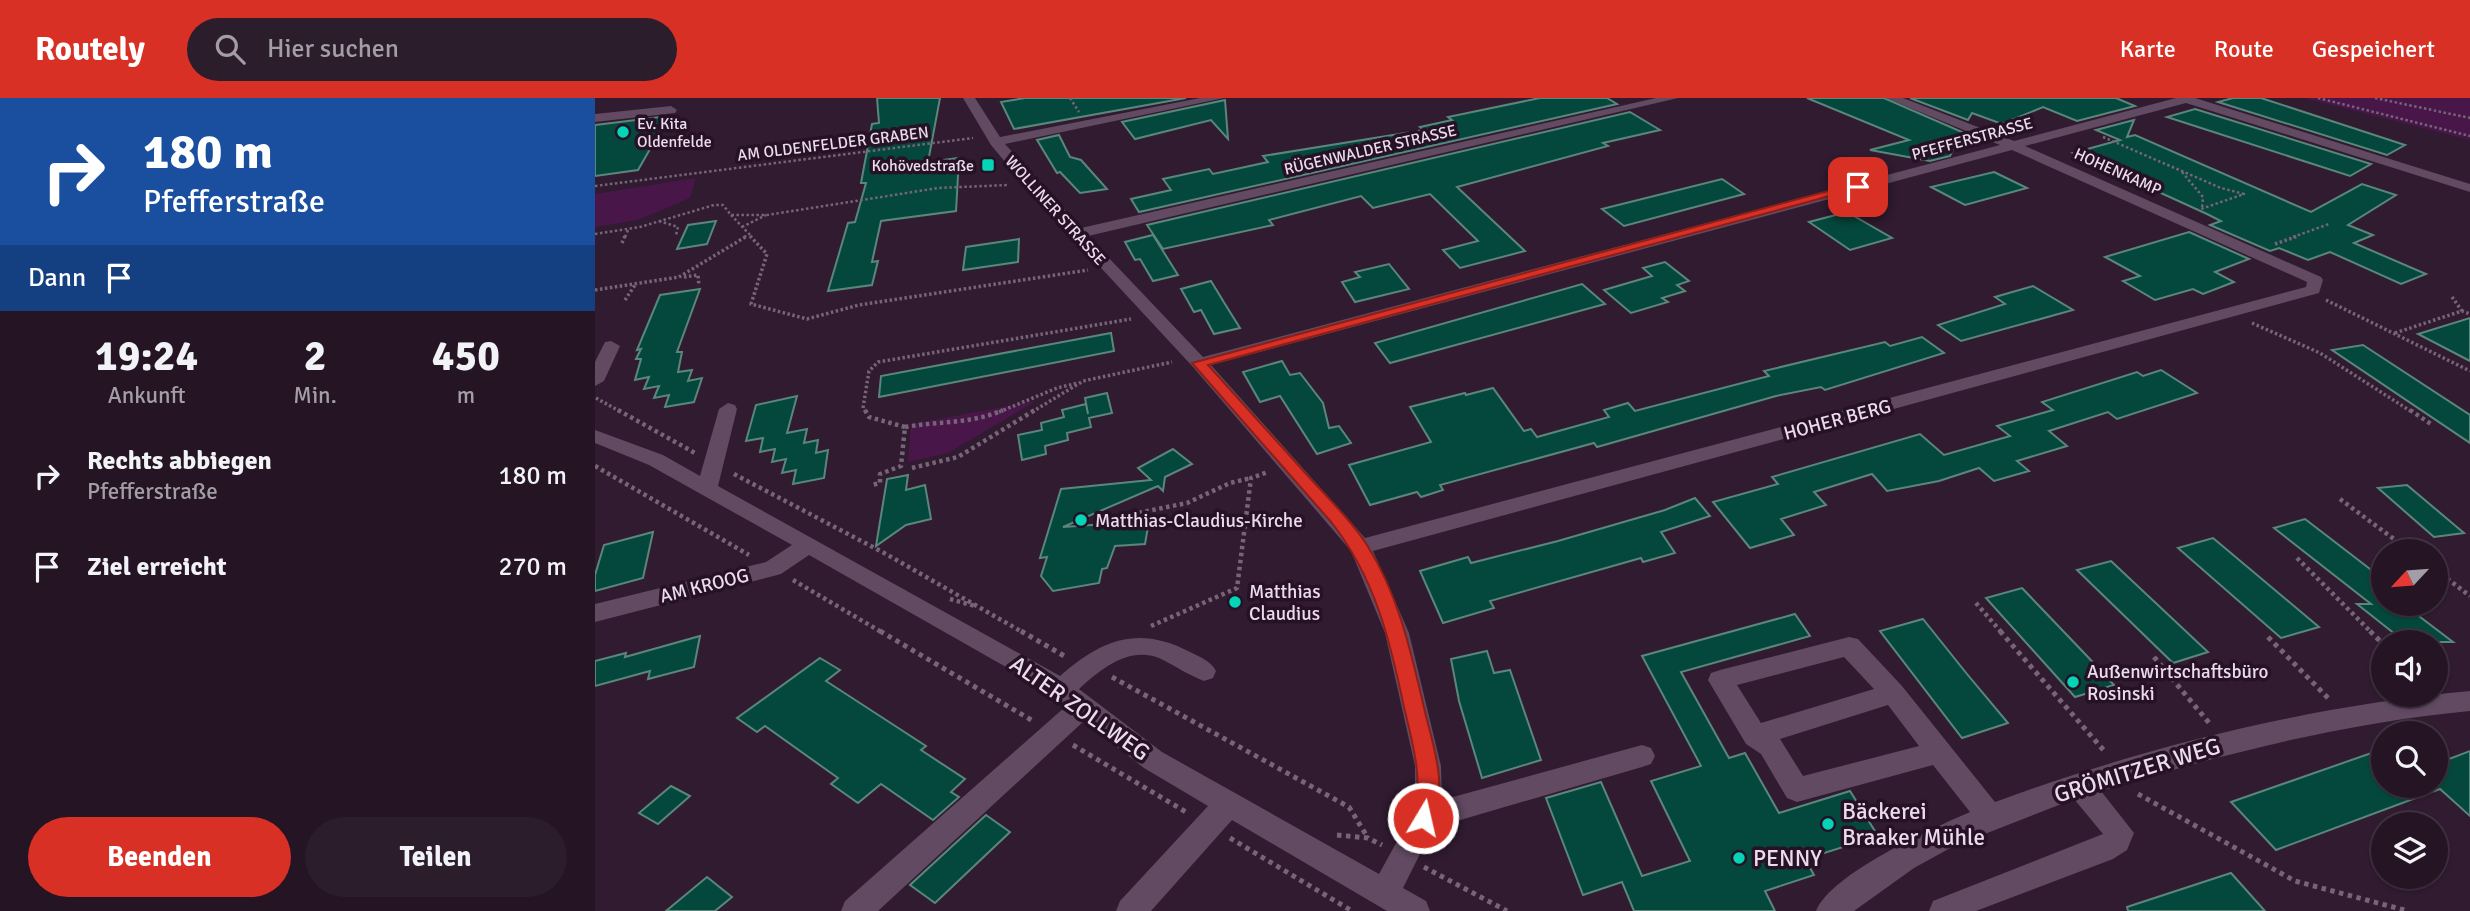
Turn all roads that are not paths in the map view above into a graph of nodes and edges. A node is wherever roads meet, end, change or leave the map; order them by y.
1 (969, 98) edge
2 (1218, 98) edge
3 (1672, 98) edge
4 (1892, 98) edge
5 (2186, 98) edge
6 (671, 110) dead end
7 (595, 118) edge
8 (994, 139) junction
9 (2016, 144) junction
10 (2470, 188) edge
11 (1076, 234) junction
12 (2311, 291) joint
13 (611, 346) dead end
14 (1196, 361) junction
15 (595, 380) edge
16 (728, 409) dead end
17 (595, 436) edge
18 (707, 488) junction
19 (808, 545) junction
20 (1360, 547) junction
21 (595, 613) edge
22 (1204, 671) dead end
23 (1893, 693) junction
24 (1072, 698) junction
25 (2470, 701) edge
26 (1755, 736) junction
27 (1939, 752) junction
28 (1642, 756) dead end
29 (2080, 786) junction
30 (1227, 804) junction
31 (1990, 817) junction
32 (1423, 818) junction
33 (1384, 894) junction
34 (856, 911) edge
35 (1131, 911) edge
36 (1415, 911) edge
37 (1831, 911) edge
38 (1944, 911) edge

1 - 8 street, WOLLINER STRASSE
2 - 8 street
3 - 11 street, RÜGENWALDER STRASSE
4 - 9 street, HOHENKAMP
5 - 9 street, PFEFFERSTRASSE
5 - 10 street
6 - 7 street
8 - 11 street, WOLLINER STRASSE
9 - 12 street, HOHENKAMP
9 - 14 street, PFEFFERSTRASSE
11 - 14 street, WOLLINER STRASSE
12 - 20 street, HOHER BERG
13 - 15 street
14 - 20 street, WOLLINER STRASSE
16 - 18 street
17 - 18 street, ALTER ZOLLWEG
18 - 19 street, ALTER ZOLLWEG
19 - 21 street, AM KROOG
19 - 24 street, ALTER ZOLLWEG
20 - 32 street, WOLLINER STRASSE
22 - 24 street
23 - 26 street
23 - 26 street
23 - 27 street
24 - 30 street, ALTER ZOLLWEG
24 - 34 street
25 - 29 street, GRÖMITZER WEG
26 - 27 street
27 - 31 street
28 - 32 street
29 - 31 street, GRÖMITZER WEG
29 - 38 street
30 - 33 street, ALTER ZOLLWEG
30 - 35 street
31 - 37 street, GRÖMITZER WEG
32 - 33 street, WOLLINER STRASSE
33 - 36 street, ALTER ZOLLWEG

